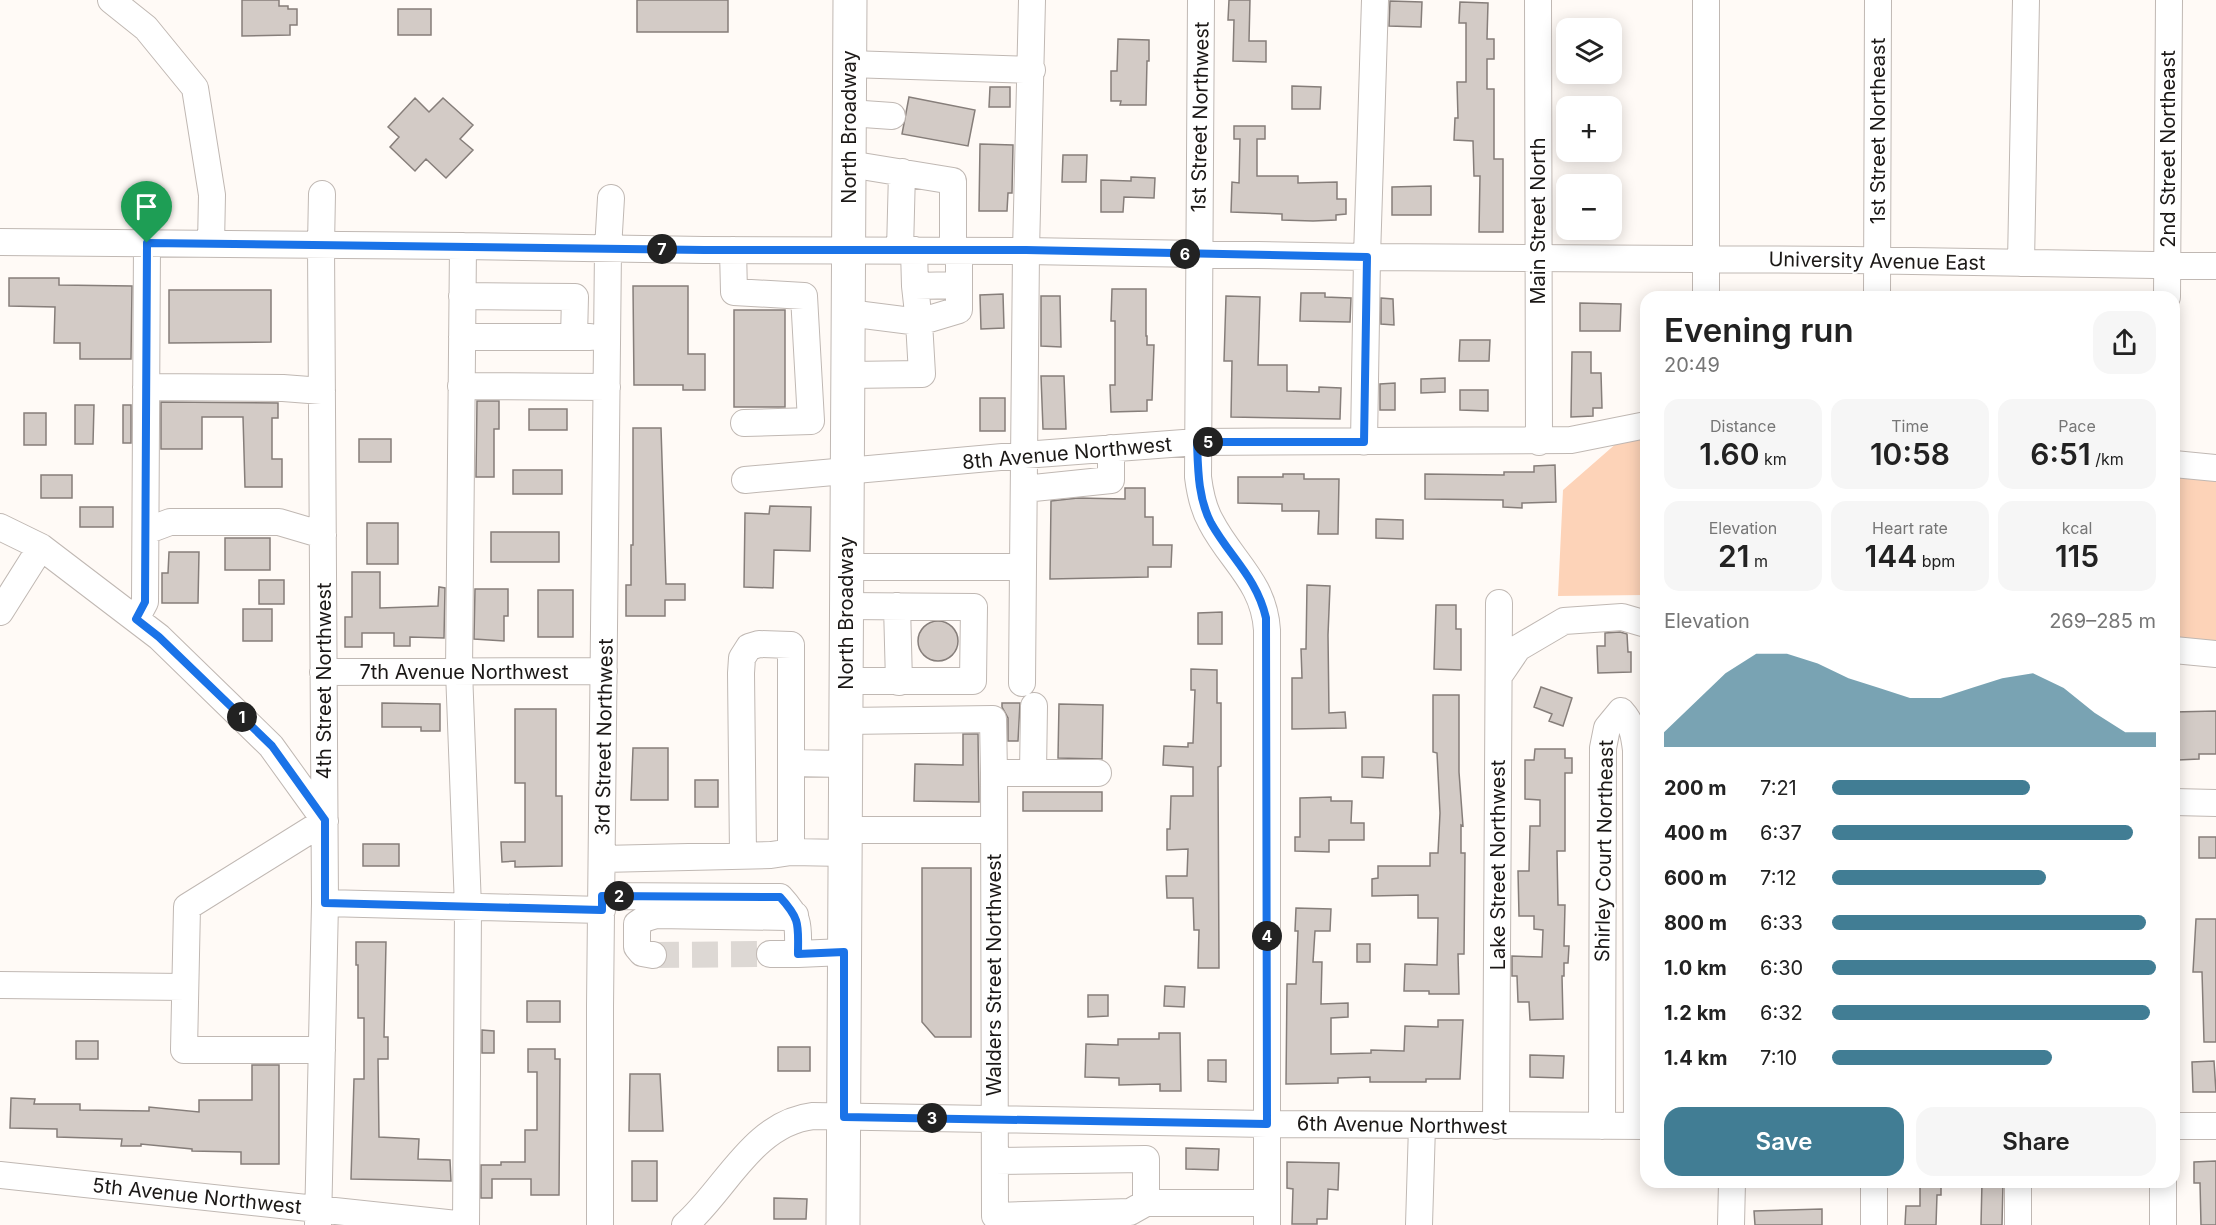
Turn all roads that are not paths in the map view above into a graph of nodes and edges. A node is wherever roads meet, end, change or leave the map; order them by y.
1 (111, 0) edge
2 (850, 0) edge
3 (1032, 0) edge
4 (1201, 0) edge
5 (1375, 0) edge
6 (1538, 0) edge
7 (1706, 0) edge
8 (1878, 0) edge
9 (2026, 0) edge
10 (2169, 0) edge
11 (849, 64) junction
12 (1032, 70) junction
13 (849, 113) junction
14 (892, 116) dead end
15 (849, 164) junction
16 (902, 172) junction
17 (322, 194) dead end
18 (611, 198) dead end
19 (0, 242) edge
20 (147, 243) junction
21 (211, 244) junction
22 (321, 245) junction
23 (463, 246) junction
24 (608, 249) junction
25 (733, 250) junction
26 (848, 250) junction
27 (907, 250) junction
28 (1026, 250) junction
29 (956, 251) junction
30 (1199, 254) junction
31 (1367, 257) junction
32 (1539, 258) junction
33 (1705, 259) junction
34 (1877, 261) junction
35 (2021, 263) junction
36 (2168, 265) junction
37 (2216, 266) edge
38 (959, 285) junction
39 (915, 286) junction
40 (1706, 291) edge
41 (1877, 291) edge
42 (2167, 291) edge
43 (462, 296) junction
44 (920, 322) junction
45 (608, 336) junction
46 (462, 337) junction
47 (574, 337) junction
48 (807, 344) junction
49 (848, 344) junction
50 (461, 386) junction
51 (146, 387) junction
52 (607, 387) junction
53 (322, 391) junction
54 (847, 417) junction
55 (811, 421) junction
56 (744, 423) dead end
57 (1640, 426) edge
58 (1197, 442) junction
59 (1364, 442) junction
60 (1539, 442) junction
61 (1111, 448) junction
62 (1024, 455) junction
63 (2180, 465) edge
64 (2216, 468) edge
65 (847, 472) junction
66 (745, 480) dead end
67 (1024, 489) junction
68 (0, 527) edge
69 (146, 531) junction
70 (322, 535) junction
71 (41, 547) junction
72 (846, 567) junction
73 (1023, 567) junction
74 (1499, 603) dead end
75 (846, 606) junction
76 (897, 606) junction
77 (0, 612) edge
78 (136, 619) junction
79 (1640, 622) edge
80 (2180, 651) edge
81 (2216, 654) edge
82 (459, 671) junction
83 (604, 671) junction
84 (323, 672) junction
85 (1498, 676) junction
86 (846, 681) junction
87 (899, 682) junction
88 (1022, 683) dead end
89 (1034, 706) dead end
90 (846, 721) junction
91 (791, 763) junction
92 (846, 764) junction
93 (994, 773) junction
94 (1033, 773) junction
95 (1098, 773) dead end
96 (2180, 802) edge
97 (2216, 803) edge
98 (325, 820) junction
99 (993, 830) junction
100 (845, 842) junction
101 (791, 852) junction
102 (743, 854) junction
103 (602, 859) junction
104 (325, 903) junction
105 (602, 903) junction
106 (468, 907) junction
107 (795, 915) junction
108 (844, 952) junction
109 (770, 954) tunnel mouth
110 (798, 954) junction
111 (653, 955) dead end
112 (0, 985) edge
113 (185, 987) junction
114 (322, 1050) junction
115 (1640, 1051) edge
116 (844, 1117) junction
117 (994, 1119) junction
118 (1267, 1124) junction
119 (1422, 1126) junction
120 (1496, 1126) junction
121 (1602, 1126) junction
122 (1640, 1126) edge
123 (2180, 1126) edge
124 (2216, 1126) edge
125 (995, 1161) junction
126 (0, 1175) edge
127 (1732, 1188) edge
128 (1874, 1188) edge
129 (2018, 1188) edge
130 (2163, 1188) edge
131 (1146, 1203) junction
132 (1267, 1214) edge
133 (319, 1217) edge
134 (687, 1224) edge
135 (466, 1225) edge
136 (600, 1225) edge
137 (843, 1225) edge
138 (1419, 1225) edge
139 (1731, 1225) edge
140 (1874, 1225) edge
141 (2018, 1225) edge
142 (2163, 1225) edge

1 - 21 street
2 - 11 main road, North Broadway
3 - 12 street
4 - 30 street, 1st Street Northwest
5 - 31 street
6 - 32 street, Main Street North
7 - 33 street
8 - 34 street, 1st Street Northeast
9 - 35 street
10 - 36 street, 2nd Street Northeast
11 - 12 street
11 - 13 main road, North Broadway
12 - 28 street
13 - 14 street
13 - 15 main road, North Broadway
15 - 16 street
15 - 26 main road, North Broadway
16 - 27 street
16 - 29 street
17 - 22 street, 4th Street Northwest
18 - 24 street, 3rd Street Northwest
19 - 20 street, University Avenue East
20 - 21 street, University Avenue East
20 - 51 street
21 - 22 street, University Avenue East
22 - 23 street, University Avenue East
22 - 53 street, 4th Street Northwest
23 - 24 street, University Avenue East
23 - 43 street
24 - 25 street, University Avenue East
24 - 45 street, 3rd Street Northwest
25 - 26 street, University Avenue East
25 - 48 street
26 - 27 street, University Avenue East
26 - 49 main road, North Broadway
27 - 29 street, University Avenue East
27 - 39 street
28 - 29 street, University Avenue East
28 - 30 street, University Avenue East
28 - 62 street
29 - 38 street
30 - 31 street, University Avenue East
30 - 58 street, 1st Street Northwest
31 - 32 street, University Avenue East
31 - 59 street
32 - 33 street, University Avenue East
32 - 60 street, Main Street North
33 - 34 street, University Avenue East
33 - 40 street
34 - 35 street, University Avenue East
34 - 41 street, 1st Street Northeast
35 - 36 street, University Avenue East
36 - 37 street, University Avenue East
36 - 42 street, 2nd Street Northeast
38 - 39 street
38 - 44 street
39 - 44 street
43 - 46 street
43 - 47 street
44 - 49 street
44 - 49 street
45 - 47 street
45 - 52 street, 3rd Street Northwest
46 - 47 street
46 - 50 street
48 - 49 street
48 - 55 street
49 - 54 main road, North Broadway
50 - 52 street
50 - 82 street
51 - 53 street
51 - 69 street
52 - 83 street, 3rd Street Northwest
53 - 70 street, 4th Street Northwest
54 - 55 street
54 - 65 main road, North Broadway
55 - 56 street
57 - 60 street, 8th Avenue Northwest
58 - 59 street, 8th Avenue Northwest
58 - 61 street, 8th Avenue Northwest
58 - 118 street, 1st Street Northwest
59 - 60 street, 8th Avenue Northwest
61 - 62 street, 8th Avenue Northwest
61 - 67 street
62 - 65 street, 8th Avenue Northwest
62 - 67 street
63 - 64 street
65 - 66 street, 8th Avenue Northwest
65 - 72 main road, North Broadway
67 - 73 street
68 - 71 street
69 - 70 street
69 - 78 street
70 - 84 street, 4th Street Northwest
71 - 77 street
71 - 78 street
72 - 73 street
72 - 75 main road, North Broadway
73 - 88 street
74 - 85 street, Lake Street Northwest
75 - 76 street
75 - 86 main road, North Broadway
76 - 87 street
76 - 87 street
78 - 98 street
79 - 85 street
80 - 81 street
82 - 83 street, 7th Avenue Northwest
82 - 84 street, 7th Avenue Northwest
82 - 106 street
83 - 103 street, 3rd Street Northwest
84 - 98 street, 4th Street Northwest
85 - 120 street, Lake Street Northwest
86 - 87 street
86 - 90 main road, North Broadway
89 - 94 street
90 - 92 main road, North Broadway
90 - 93 street, Walders Street Northwest
91 - 92 street
91 - 101 street
91 - 102 street
92 - 100 main road, North Broadway
93 - 94 street
93 - 99 street, Walders Street Northwest
94 - 95 street
96 - 97 street
98 - 104 street, 4th Street Northwest
98 - 113 street
99 - 100 street
99 - 117 street, Walders Street Northwest
100 - 101 street
100 - 108 main road, North Broadway
101 - 102 street
102 - 103 street
103 - 105 street, 3rd Street Northwest
104 - 106 street
104 - 114 street, 4th Street Northwest
105 - 106 street
105 - 107 street
105 - 136 street, 3rd Street Northwest
106 - 135 street
107 - 110 street
107 - 111 street
108 - 110 street
108 - 116 main road, North Broadway
109 - 110 street
112 - 113 street
113 - 114 street
114 - 133 street, 4th Street Northwest
115 - 121 street, Shirley Court Northeast
116 - 117 street, 6th Avenue Northwest
116 - 134 street
116 - 137 main road, North Broadway
117 - 118 street, 6th Avenue Northwest
117 - 125 street, Walders Street Northwest
118 - 119 street, 6th Avenue Northwest
118 - 132 street, 1st Street Northwest
119 - 120 street, 6th Avenue Northwest
119 - 138 street
120 - 121 street, 6th Avenue Northwest
121 - 122 street, 6th Avenue Northwest
123 - 124 street
125 - 131 street
125 - 131 street, Walders Street Northwest
126 - 133 street, 5th Avenue Northwest
127 - 139 street
128 - 140 street
129 - 141 street
130 - 142 street
131 - 132 street
133 - 135 street, 5th Avenue Northwest

